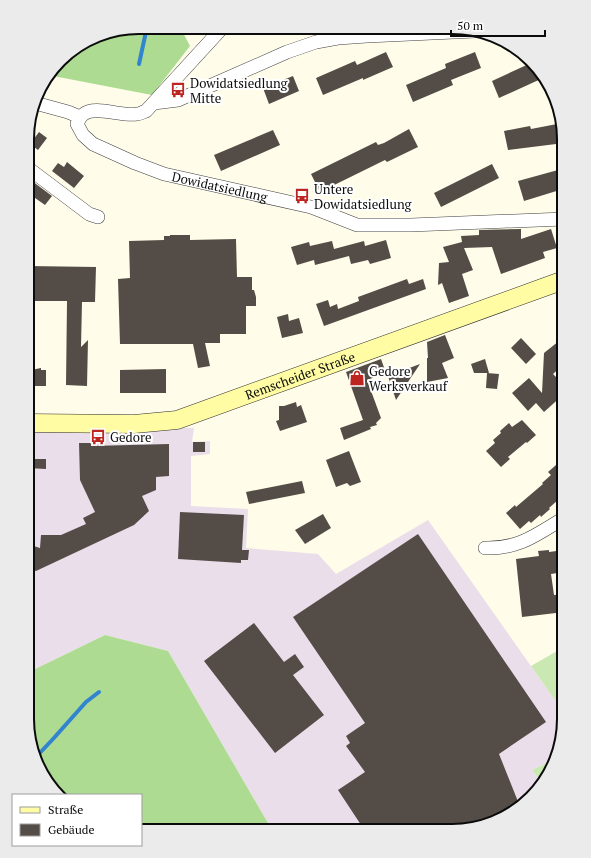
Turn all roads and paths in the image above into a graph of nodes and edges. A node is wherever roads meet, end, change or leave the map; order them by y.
1 (217, 34) edge
2 (410, 34) edge
3 (154, 103) junction
4 (40, 104) edge
5 (80, 117) junction
6 (34, 173) edge
7 (98, 217) dead end
8 (557, 219) edge
9 (557, 283) edge
10 (34, 423) edge
11 (557, 522) edge
12 (485, 548) dead end

1 - 3 street
2 - 3 street
3 - 5 street
4 - 5 street
5 - 8 street, Dowidatsiedlung
6 - 7 street
9 - 10 main road, Remscheider Straße
11 - 12 street

